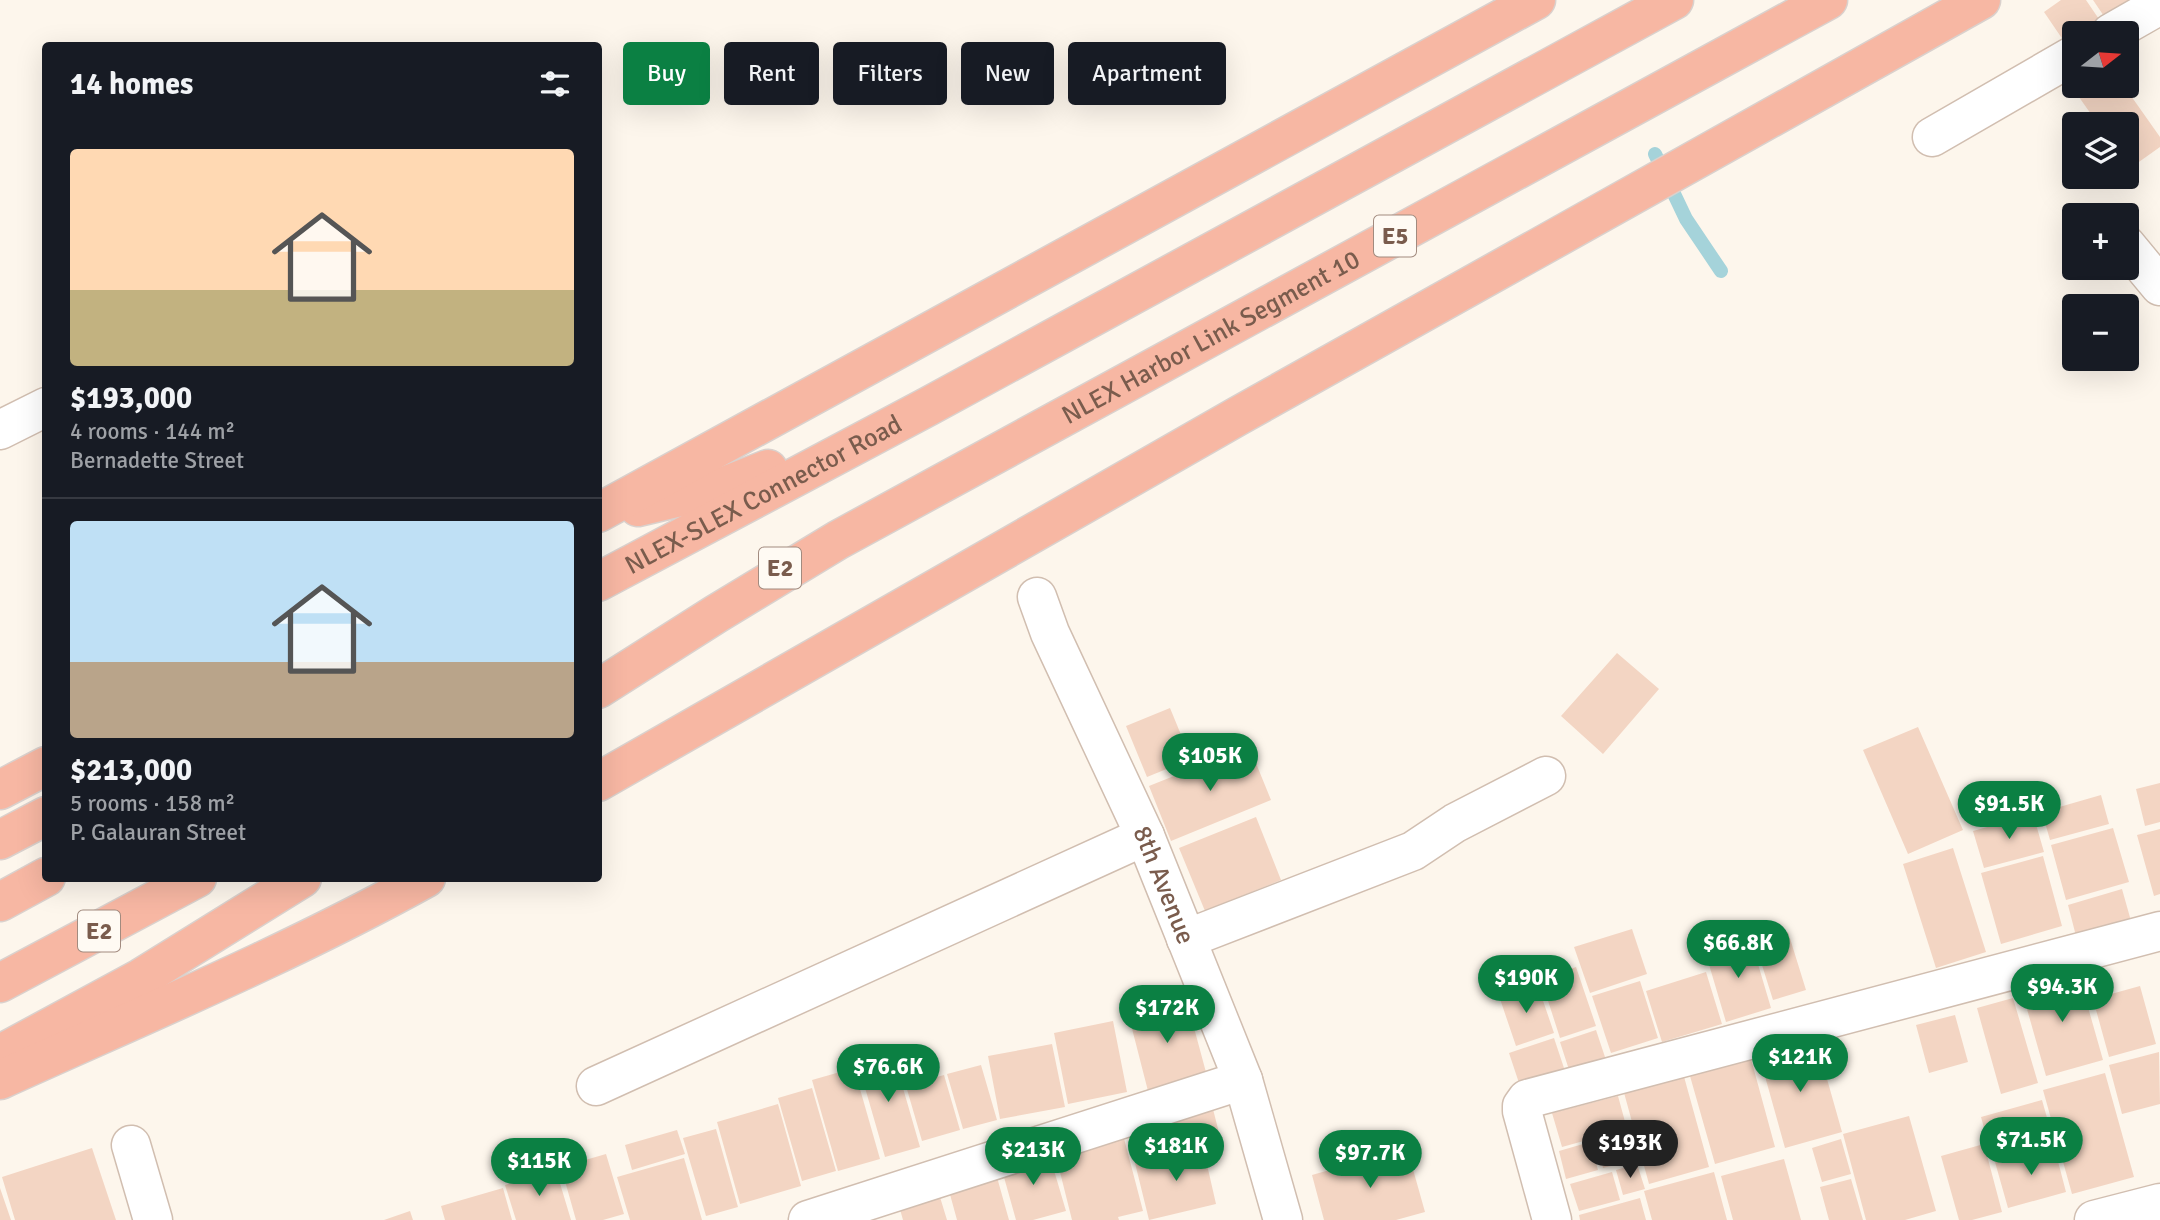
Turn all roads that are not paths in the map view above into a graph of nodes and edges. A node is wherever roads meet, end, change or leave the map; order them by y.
1 (1536, 0) edge
2 (1674, 0) edge
3 (1828, 0) edge
4 (1980, 0) edge
5 (2160, 5) edge
6 (2131, 21) edge
7 (2062, 62) edge
8 (1932, 137) dead end
9 (2139, 261) edge
10 (2160, 286) edge
11 (929, 405) junction
12 (42, 409) edge
13 (0, 430) edge
14 (961, 472) junction
15 (602, 513) edge
16 (602, 514) edge
17 (602, 580) edge
18 (1037, 597) dead end
19 (602, 663) edge
20 (602, 686) edge
21 (42, 768) edge
22 (1546, 776) dead end
23 (602, 780) edge
24 (0, 790) edge
25 (42, 818) edge
26 (1145, 836) junction
27 (0, 841) edge
28 (42, 879) edge
29 (190, 882) edge
30 (296, 882) edge
31 (419, 882) edge
32 (0, 902) edge
33 (2160, 931) edge
34 (1186, 939) junction
35 (0, 984) edge
36 (0, 1055) edge
37 (0, 1080) edge
38 (1243, 1080) junction
39 (596, 1086) dead end
40 (131, 1145) dead end
41 (2160, 1203) edge
42 (153, 1220) edge
43 (808, 1220) edge
44 (1283, 1220) edge
45 (1552, 1220) edge
46 (2094, 1220) edge

1 - 15 highway
2 - 11 highway
3 - 14 highway, NLEX Harbor Link Segment 10 / E5
4 - 23 highway
5 - 6 street
7 - 8 street
9 - 10 street
11 - 16 highway
11 - 17 highway, NLEX-SLEX Connector Road
12 - 13 street
14 - 19 highway, E2
14 - 20 highway
18 - 26 street, 8th Avenue
21 - 24 highway
22 - 34 street
25 - 27 highway
26 - 34 street, 8th Avenue
26 - 39 street
28 - 32 highway
29 - 35 highway, E2
30 - 36 highway
31 - 37 highway
33 - 45 street
34 - 38 street, 8th Avenue
38 - 43 street
38 - 44 street, 8th Avenue
40 - 42 street
41 - 46 street

